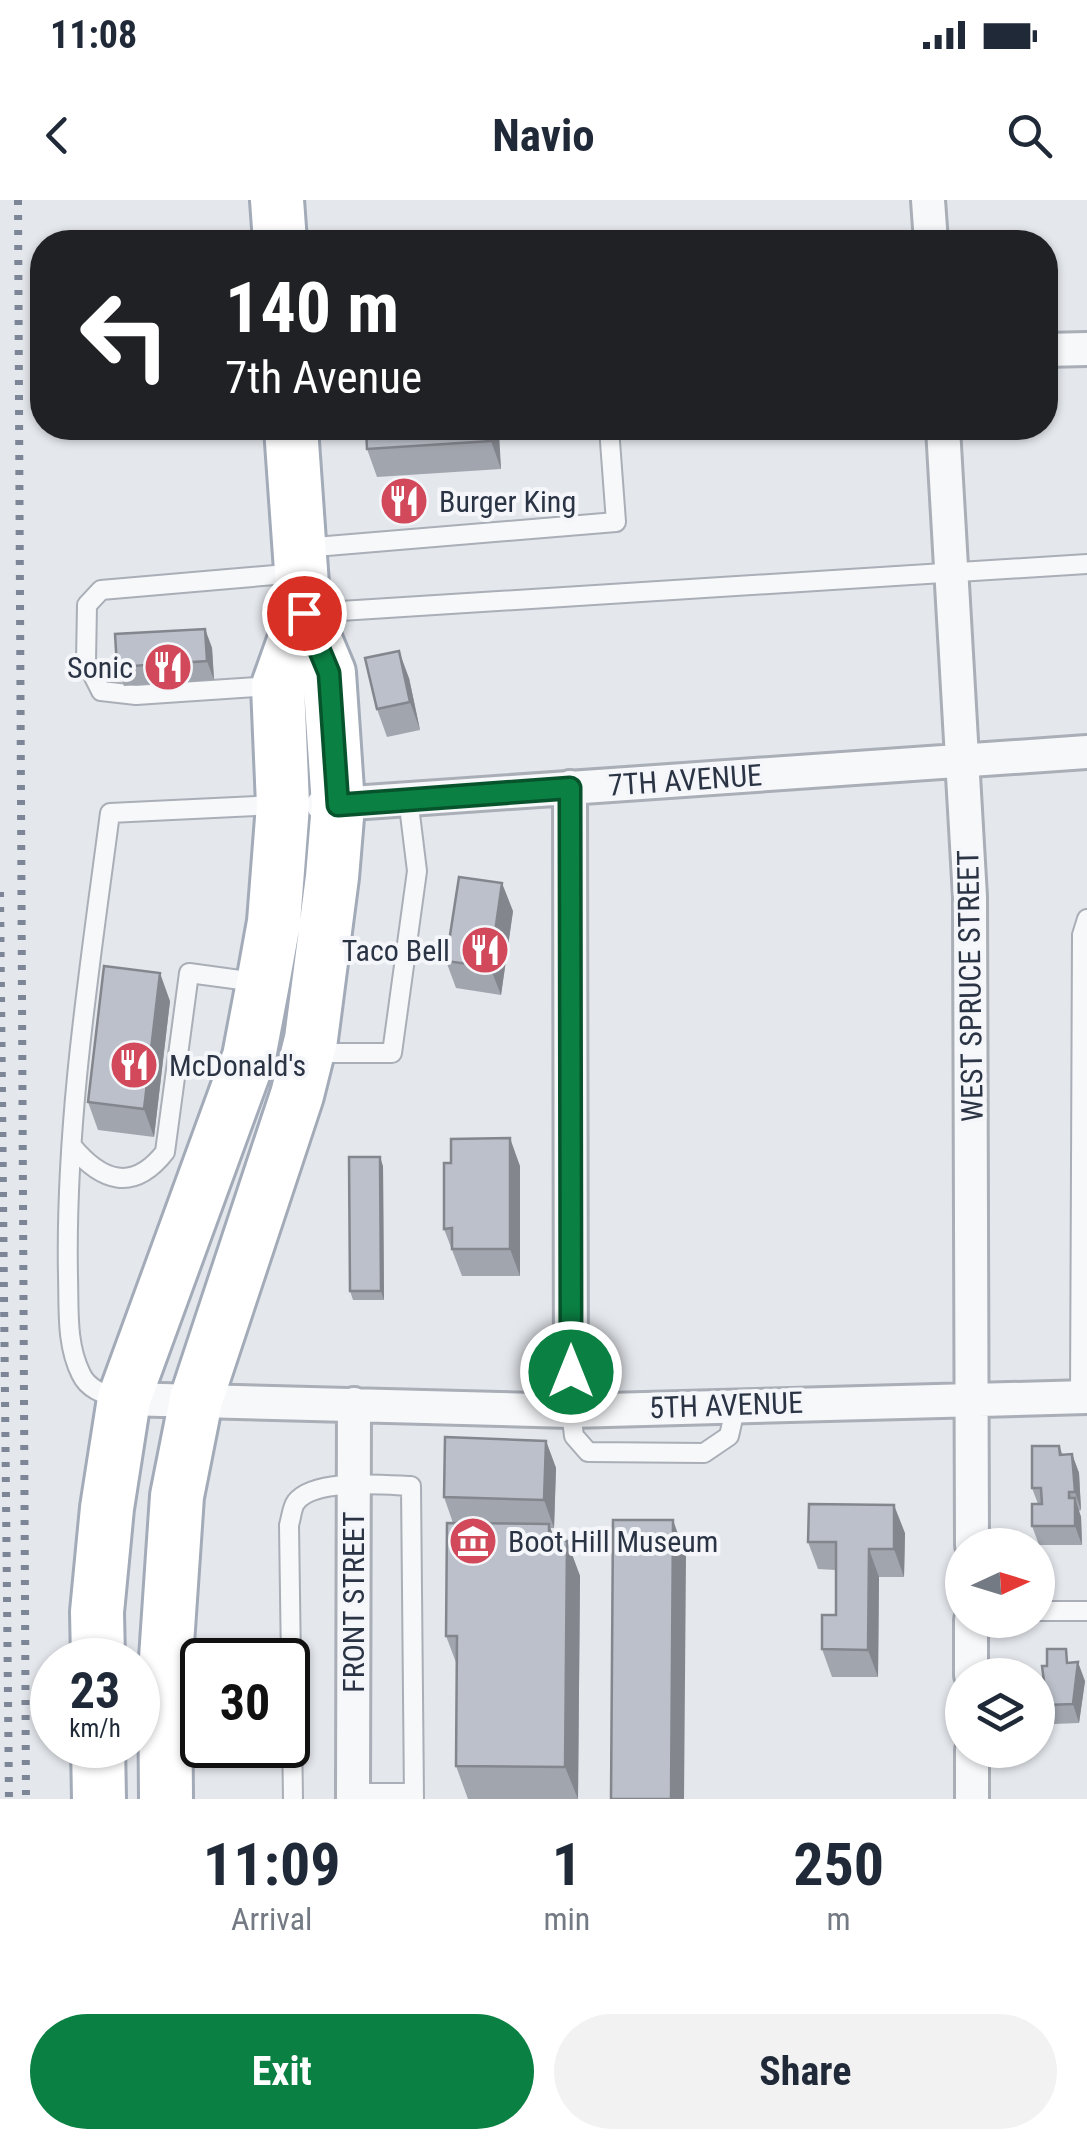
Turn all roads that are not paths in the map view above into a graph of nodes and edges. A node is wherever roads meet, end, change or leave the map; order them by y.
1 (277, 200) edge
2 (928, 200) edge
3 (279, 230) edge
4 (930, 230) edge
5 (1087, 349) edge
6 (1058, 350) edge
7 (292, 440) edge
8 (610, 440) edge
9 (944, 440) edge
10 (1087, 564) edge
11 (952, 573) junction
12 (300, 578) junction
13 (278, 686) junction
14 (1087, 752) edge
15 (964, 762) junction
16 (570, 788) junction
17 (408, 798) junction
18 (283, 805) junction
19 (338, 805) junction
20 (1087, 919) edge
21 (264, 984) junction
22 (311, 1039) junction
23 (72, 1146) junction
24 (973, 1397) junction
25 (1084, 1397) edge
26 (124, 1399) junction
27 (196, 1400) junction
28 (354, 1404) junction
29 (736, 1405) junction
30 (571, 1411) junction
31 (354, 1484) junction
32 (972, 1528) edge
33 (1055, 1611) edge
34 (1087, 1611) edge
35 (98, 1638) edge
36 (98, 1768) edge
37 (972, 1768) edge
38 (353, 1796) edge
39 (414, 1796) edge
40 (99, 1799) edge
41 (166, 1799) edge
42 (293, 1799) edge
43 (972, 1799) edge

1 - 3 main road
2 - 4 street
5 - 6 street
7 - 12 main road
8 - 12 lane
9 - 11 street, WEST SPRUCE STREET
10 - 11 lane
11 - 12 lane
11 - 15 street, WEST SPRUCE STREET
12 - 13 main road
12 - 13 lane
12 - 19 main road
13 - 18 main road
14 - 15 street, 7TH AVENUE
15 - 16 street, 7TH AVENUE
15 - 24 street, WEST SPRUCE STREET
16 - 17 street, 7TH AVENUE
16 - 30 street
17 - 19 street, 7TH AVENUE
17 - 22 lane
18 - 19 street, 7TH AVENUE
18 - 21 main road
18 - 23 lane
19 - 22 main road
20 - 25 lane
21 - 23 lane
21 - 26 main road
22 - 27 main road
23 - 26 lane
24 - 25 street, 5TH AVENUE
24 - 29 street, 5TH AVENUE
24 - 32 street, WEST SPRUCE STREET
26 - 27 street, 5TH AVENUE
26 - 35 main road
27 - 28 street, 5TH AVENUE
27 - 41 main road
28 - 30 street, 5TH AVENUE
28 - 31 street, FRONT STREET
29 - 30 street, 5TH AVENUE
29 - 30 lane
31 - 38 street, FRONT STREET
31 - 39 lane
31 - 42 lane
33 - 34 lane
36 - 40 main road
37 - 43 street
38 - 39 lane

